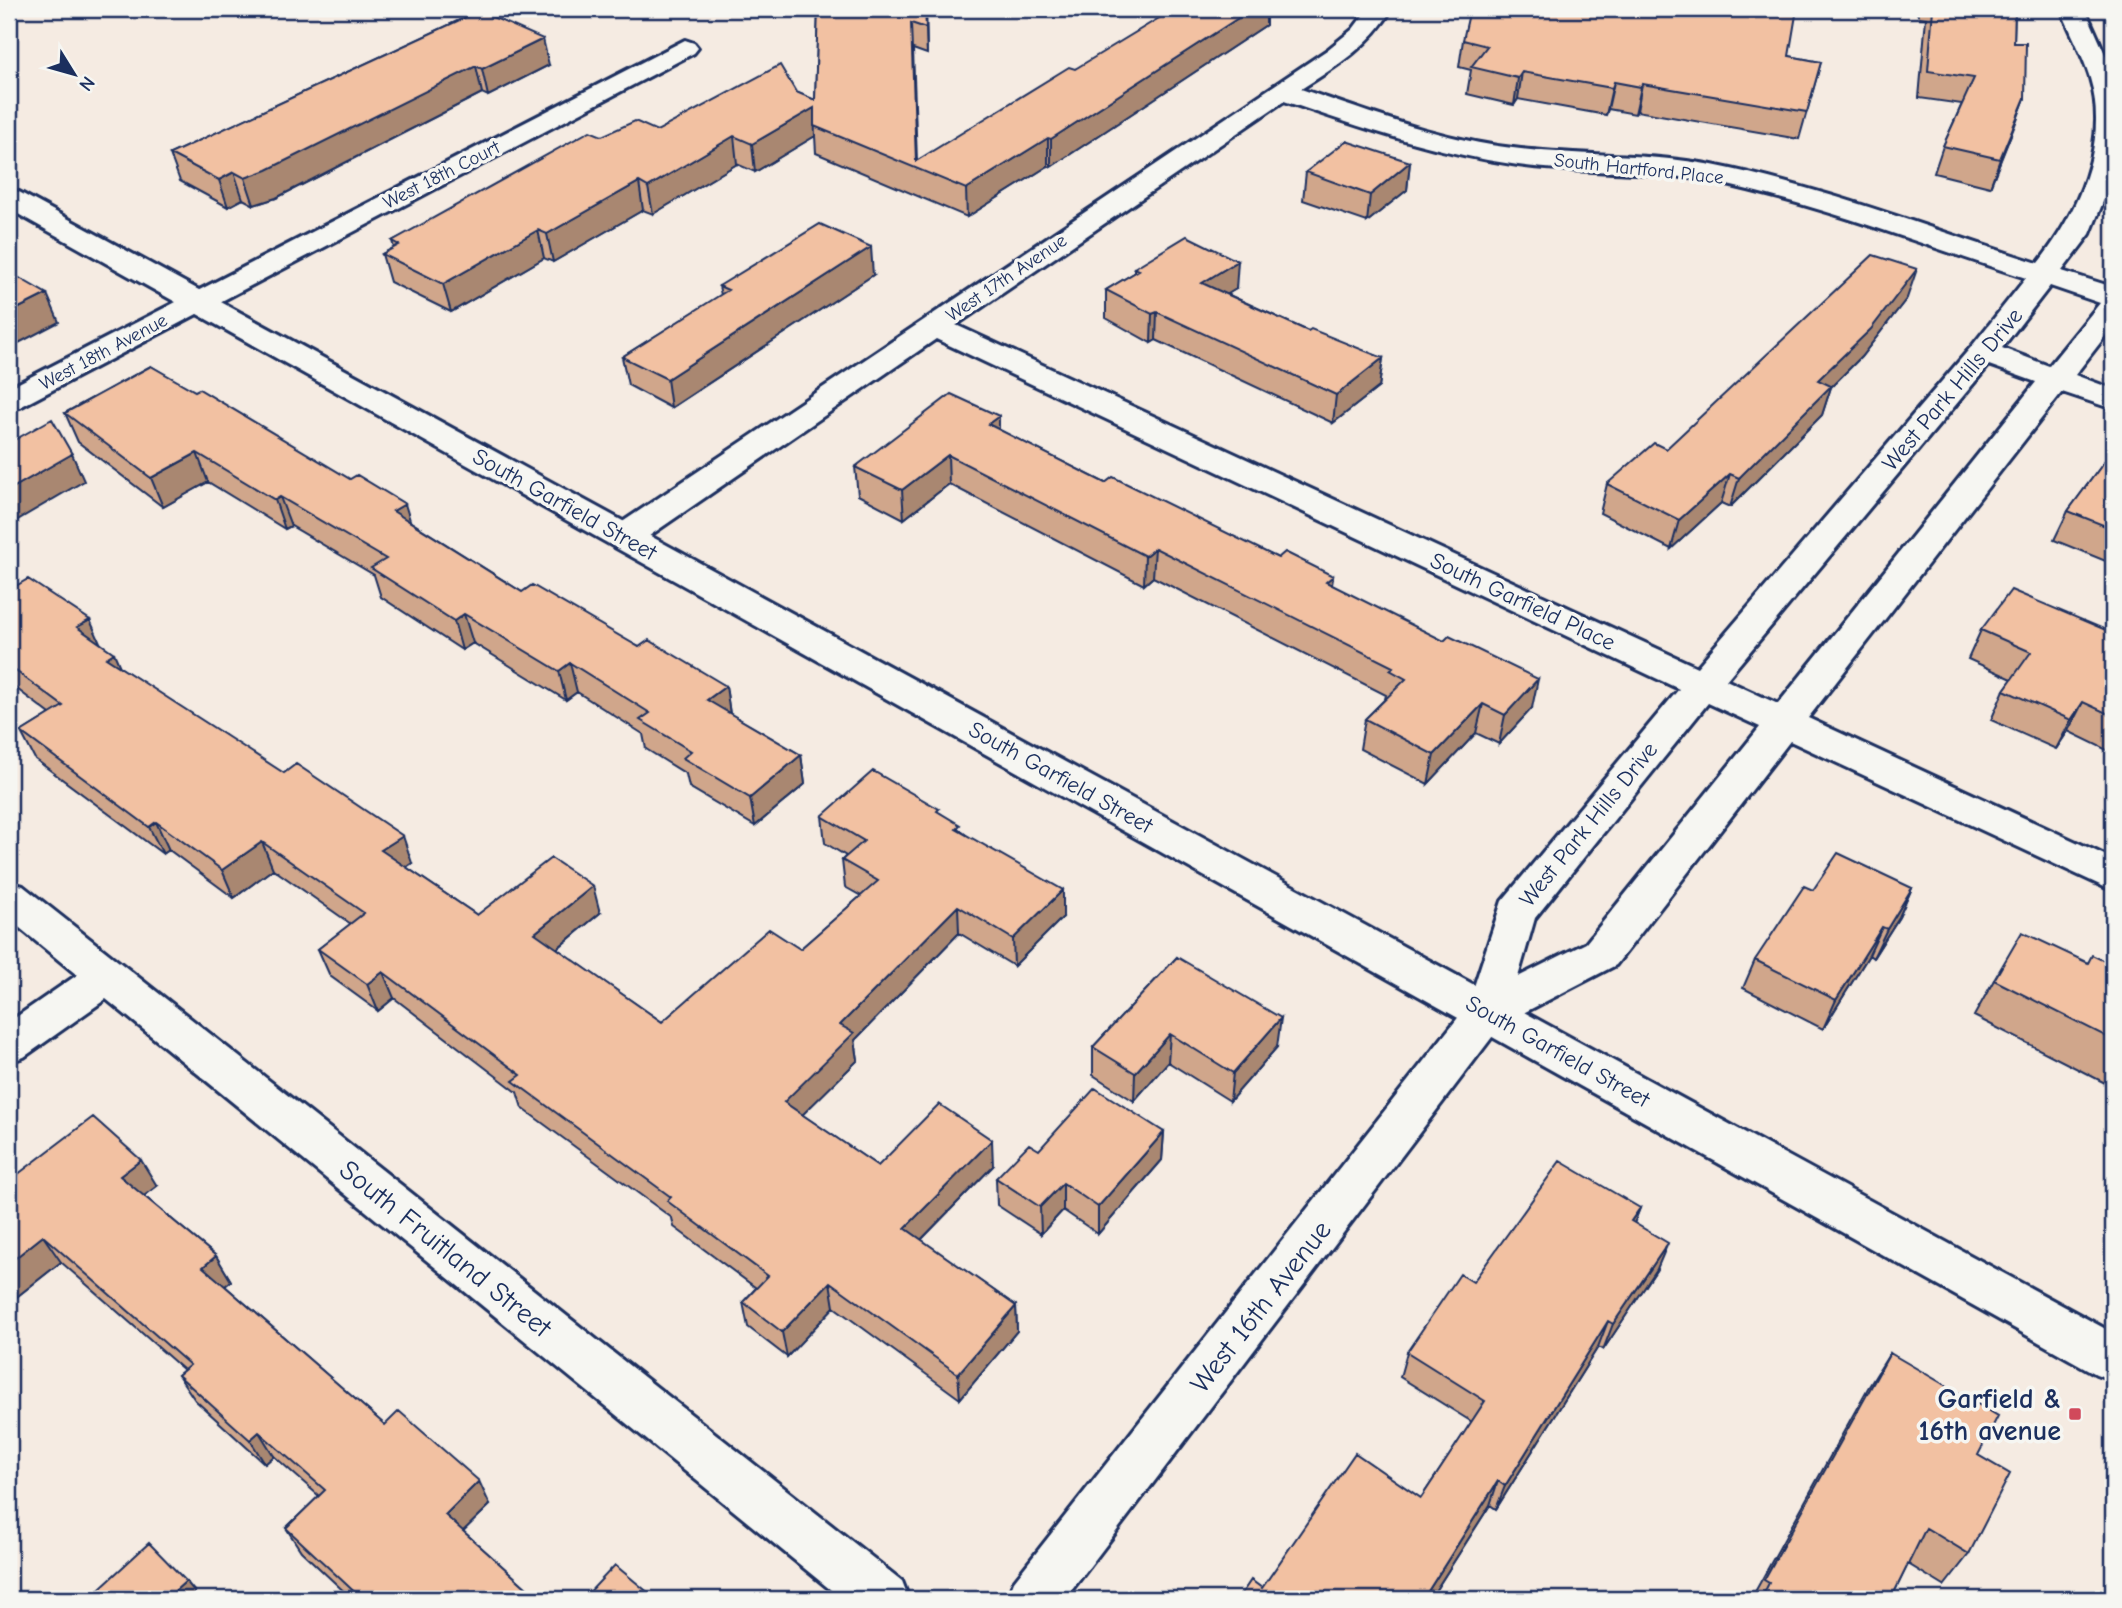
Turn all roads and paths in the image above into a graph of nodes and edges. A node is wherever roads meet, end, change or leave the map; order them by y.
1 (1380, 9) edge
2 (2091, 27) edge
3 (685, 48) dead end
4 (1281, 92) junction
5 (9, 198) edge
6 (2047, 274) junction
7 (2113, 297) edge
8 (196, 301) junction
9 (2113, 306) edge
10 (933, 326) junction
11 (1983, 352) junction
12 (2056, 379) junction
13 (9, 400) edge
14 (2113, 400) edge
15 (624, 537) junction
16 (1703, 684) junction
17 (1783, 721) junction
18 (2113, 876) edge
19 (9, 897) edge
20 (107, 976) junction
21 (1487, 1012) junction
22 (9, 1045) edge
23 (2113, 1358) edge
24 (883, 1599) edge
25 (1033, 1599) edge

1 - 4 street, West 17th Avenue
2 - 6 street, West Park Hills Drive
3 - 8 street, West 18th Court
4 - 6 street, South Hartford Place
4 - 10 street, West 17th Avenue
5 - 8 street, South Garfield Street
6 - 7 street, South Hartford Place
6 - 11 street, West Park Hills Drive
8 - 13 street, West 18th Avenue
8 - 15 street, South Garfield Street
9 - 12 street
10 - 15 street, West 17th Avenue
10 - 16 street, South Garfield Place
11 - 12 street
11 - 16 street, West Park Hills Drive
12 - 14 street
12 - 17 street
15 - 21 street, South Garfield Street
16 - 17 street, South Garfield Place
16 - 21 street, West Park Hills Drive
17 - 18 street, South Garfield Place
17 - 21 street
19 - 20 street, South Fruitland Street
20 - 22 street
20 - 24 street, South Fruitland Street
21 - 23 street, South Garfield Street
21 - 25 street, West 16th Avenue

